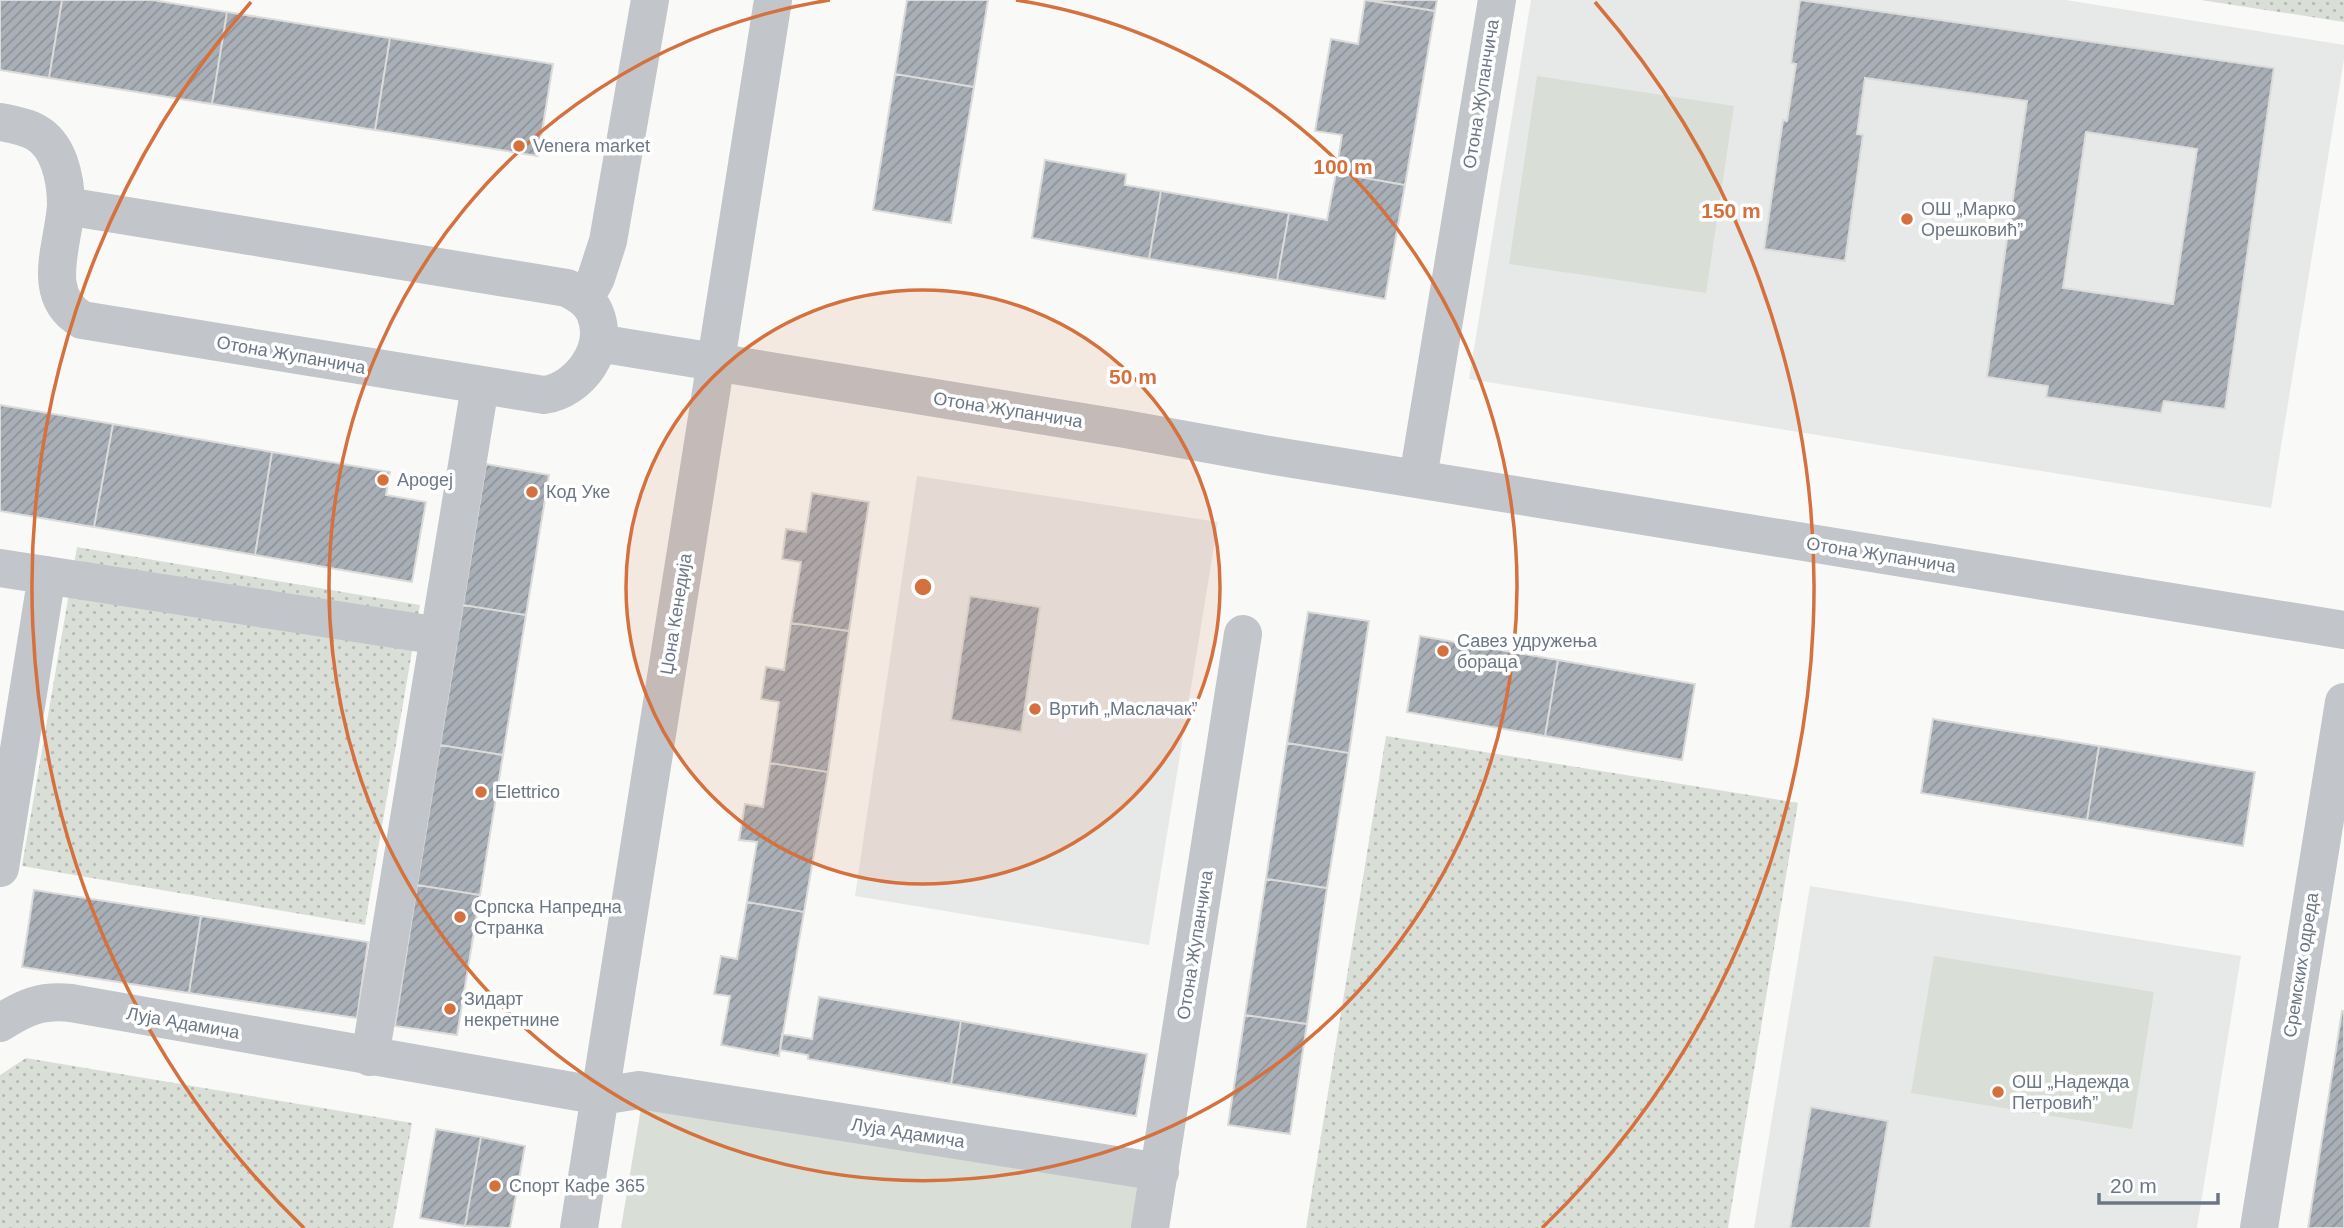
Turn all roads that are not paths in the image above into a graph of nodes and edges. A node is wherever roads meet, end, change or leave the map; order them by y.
1 (650, 0) edge
2 (773, 0) edge
3 (1497, 0) edge
4 (0, 122) edge
5 (66, 206) junction
6 (585, 298) junction
7 (598, 343) junction
8 (716, 363) junction
9 (480, 386) junction
10 (1418, 478) junction
11 (0, 568) edge
12 (47, 575) junction
13 (2344, 630) edge
14 (1243, 634) dead end
15 (440, 636) junction
16 (2344, 702) edge
17 (0, 868) edge
18 (0, 1023) edge
19 (370, 1057) junction
20 (601, 1096) junction
21 (1160, 1172) junction
22 (579, 1228) edge
23 (1150, 1228) edge
24 (2259, 1228) edge

1 - 6 street
2 - 8 street, Џона Кенедија
3 - 10 street, Отона Жупанчича
4 - 5 street, Отона Жупанчича
5 - 6 street
5 - 9 street, Отона Жупанчича
6 - 7 street
7 - 8 street, Отона Жупанчича
7 - 9 street, Отона Жупанчича
8 - 10 street, Отона Жупанчича
8 - 20 street, Џона Кенедија
9 - 15 street
10 - 13 street, Отона Жупанчича
11 - 12 street
12 - 15 street
12 - 17 street
14 - 21 street, Отона Жупанчича
15 - 19 street
16 - 24 street, Сремских одреда
18 - 19 street, Луја Адамича
19 - 20 street, Луја Адамича
20 - 21 street, Луја Адамича
20 - 22 street, Џона Кенедија
21 - 23 street

